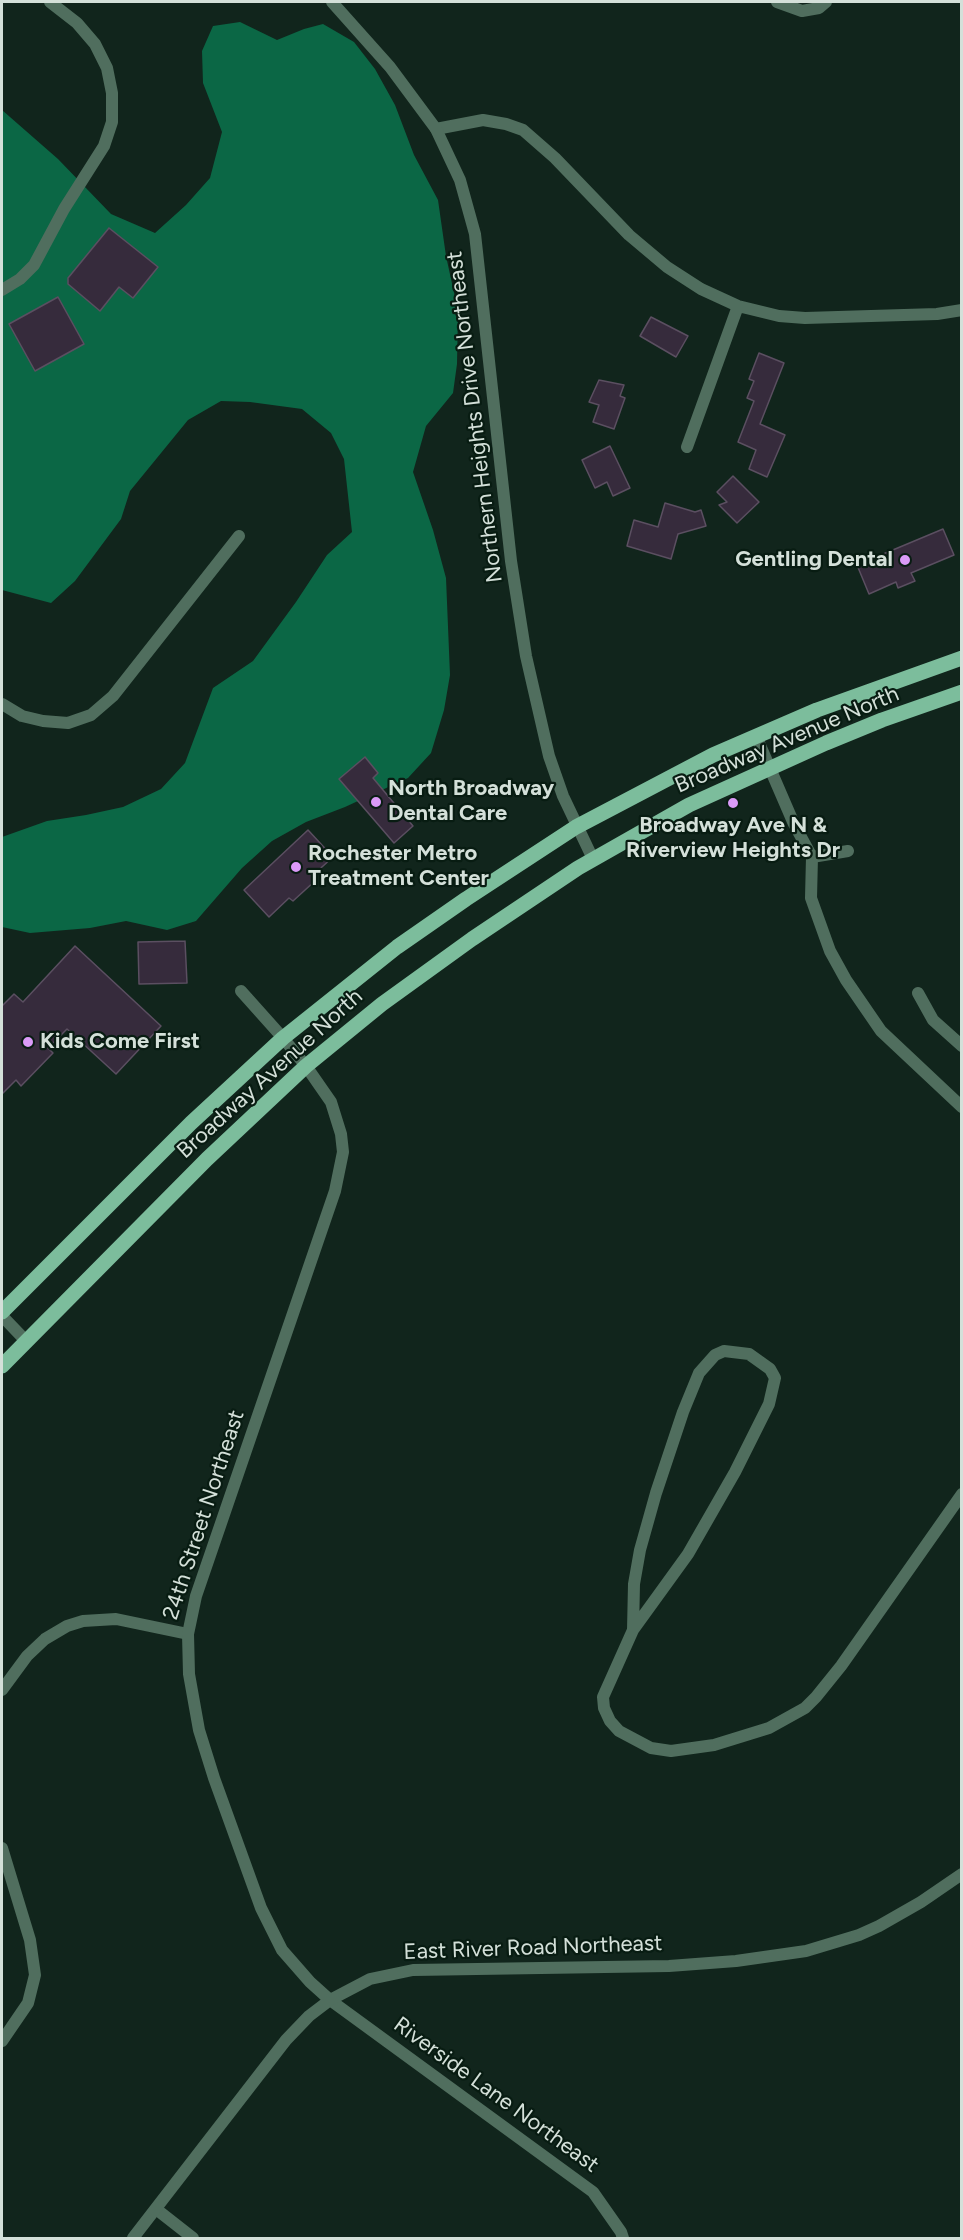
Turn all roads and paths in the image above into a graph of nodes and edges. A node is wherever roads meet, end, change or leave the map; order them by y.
1 (50, 2) edge
2 (332, 2) edge
3 (777, 2) edge
4 (826, 2) edge
5 (436, 129) junction
6 (2, 290) edge
7 (738, 306) junction
8 (962, 310) edge
9 (687, 447) dead end
10 (239, 536) dead end
11 (962, 658) edge
12 (962, 692) edge
13 (2, 704) edge
14 (756, 736) junction
15 (770, 768) junction
16 (576, 827) junction
17 (848, 851) dead end
18 (812, 857) junction
19 (593, 859) junction
20 (241, 991) dead end
21 (918, 993) dead end
22 (283, 1038) junction
23 (962, 1046) edge
24 (306, 1066) junction
25 (962, 1107) edge
26 (2, 1314) edge
27 (26, 1341) junction
28 (2, 1366) edge
29 (962, 1494) edge
30 (633, 1630) junction
31 (188, 1634) junction
32 (2, 1690) edge
33 (2, 1848) edge
34 (962, 1874) edge
35 (330, 2000) junction
36 (2, 2041) edge
37 (156, 2209) junction
38 (133, 2238) edge
39 (193, 2238) edge
40 (622, 2238) edge

1 - 6 street
2 - 5 street, Northern Heights Drive Northeast
3 - 4 street
5 - 7 street
5 - 16 street, Northern Heights Drive Northeast
7 - 8 street
7 - 9 street
10 - 13 street
11 - 14 main road, Broadway Avenue North
12 - 15 main road, Broadway Avenue North
14 - 15 street
14 - 16 main road, Broadway Avenue North
15 - 18 street
15 - 19 main road, Broadway Avenue North
16 - 19 street, Northern Heights Drive Northeast
16 - 22 main road, Broadway Avenue North
17 - 18 street
18 - 25 street
19 - 24 main road, Broadway Avenue North
20 - 22 street, 24th Street Northeast
21 - 23 street
22 - 24 street, 24th Street Northeast
22 - 26 main road, Broadway Avenue North
24 - 27 main road, Broadway Avenue North
24 - 31 street, 24th Street Northeast
26 - 27 street
27 - 28 main road, Broadway Avenue North
29 - 30 street
30 - 30 street
31 - 32 street
31 - 35 street, 24th Street Northeast
33 - 36 street
34 - 35 street, East River Road Northeast
35 - 37 street, East River Road Northeast
35 - 40 street, Riverside Lane Northeast
37 - 38 street, East River Road Northeast
37 - 39 street

